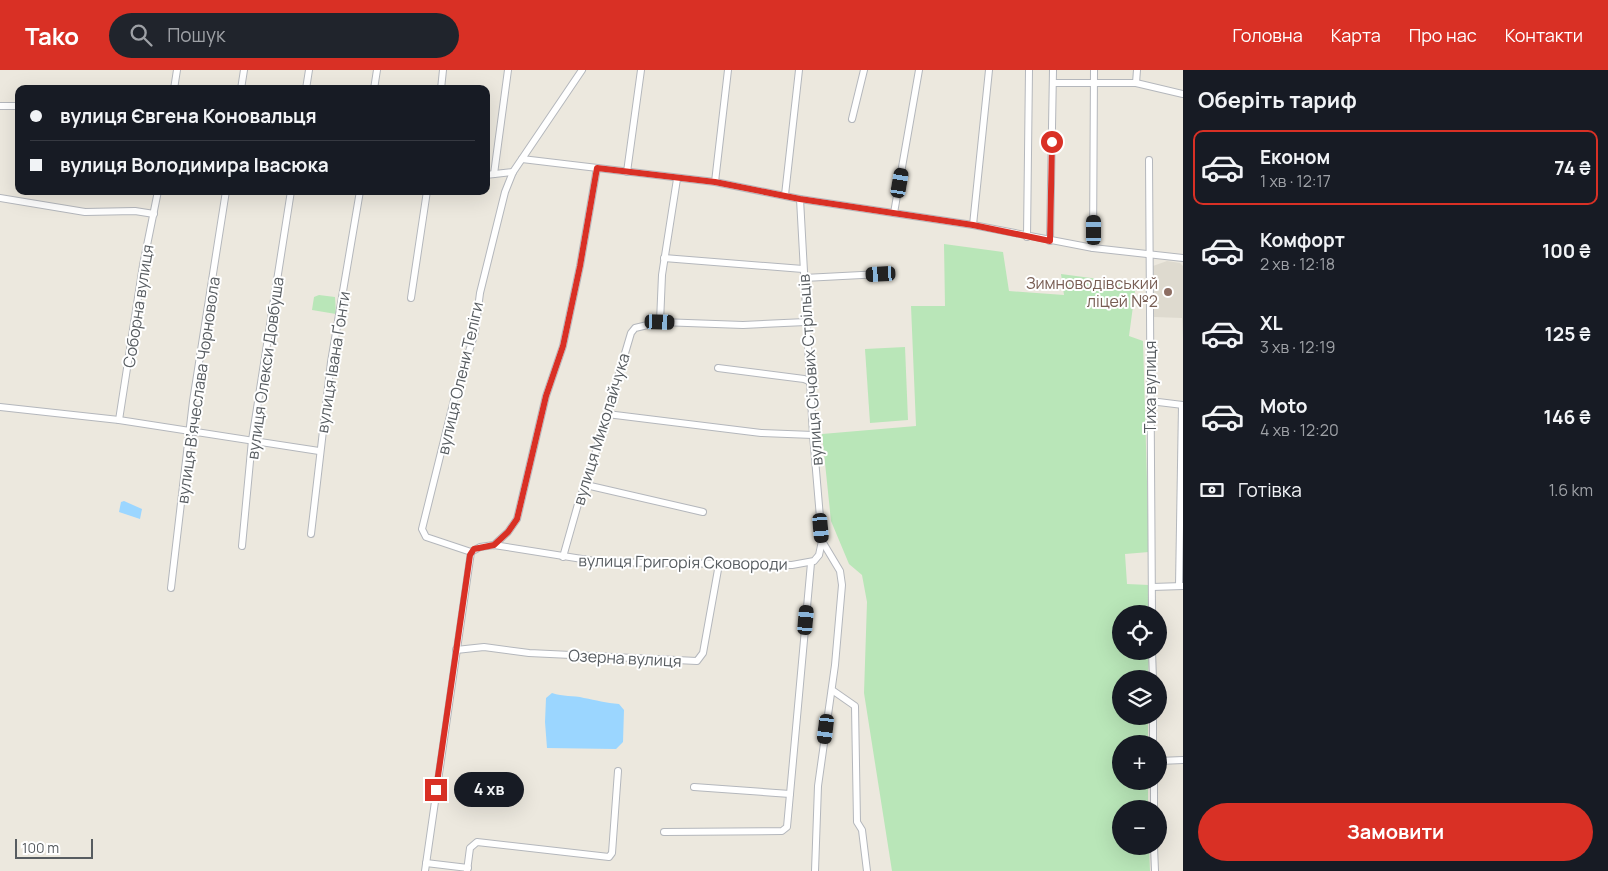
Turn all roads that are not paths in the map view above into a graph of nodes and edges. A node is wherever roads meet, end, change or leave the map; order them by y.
1 (177, 70) edge
2 (244, 70) edge
3 (309, 70) edge
4 (377, 70) edge
5 (443, 70) edge
6 (508, 70) edge
7 (582, 70) edge
8 (642, 70) edge
9 (728, 70) edge
10 (799, 70) edge
11 (864, 70) edge
12 (919, 70) edge
13 (989, 70) edge
14 (1029, 70) edge
15 (1053, 70) edge
16 (1094, 70) edge
17 (1137, 70) edge
18 (1053, 83) junction
19 (1094, 83) junction
20 (1136, 83) junction
21 (175, 85) edge
22 (242, 85) edge
23 (307, 85) edge
24 (375, 85) edge
25 (441, 85) edge
26 (1183, 94) edge
27 (0, 106) edge
28 (15, 106) edge
29 (852, 119) dead end
30 (522, 159) junction
31 (1149, 160) dead end
32 (597, 168) junction
33 (513, 172) junction
34 (627, 172) junction
35 (490, 174) edge
36 (494, 174) junction
37 (677, 179) junction
38 (715, 182) junction
39 (157, 195) edge
40 (225, 195) edge
41 (290, 195) edge
42 (359, 195) edge
43 (426, 195) edge
44 (785, 195) junction
45 (0, 198) edge
46 (800, 199) junction
47 (154, 214) junction
48 (894, 214) junction
49 (973, 225) junction
50 (1027, 237) junction
51 (1050, 241) junction
52 (1093, 248) junction
53 (1150, 254) junction
54 (664, 258) junction
55 (1183, 258) edge
56 (803, 269) junction
57 (881, 274) dead end
58 (804, 278) junction
59 (411, 298) dead end
60 (660, 322) junction
61 (806, 322) junction
62 (718, 368) dead end
63 (811, 382) junction
64 (1150, 401) junction
65 (1183, 404) edge
66 (0, 407) edge
67 (607, 414) junction
68 (119, 420) junction
69 (190, 432) junction
70 (813, 435) junction
71 (252, 440) junction
72 (320, 451) junction
73 (586, 485) junction
74 (703, 512) dead end
75 (312, 534) dead end
76 (822, 541) junction
77 (494, 545) junction
78 (242, 546) dead end
79 (471, 554) junction
80 (563, 557) junction
81 (810, 563) junction
82 (718, 566) junction
83 (1181, 586) edge
84 (1152, 587) junction
85 (172, 588) dead end
86 (1152, 605) edge
87 (456, 650) junction
88 (832, 690) junction
89 (1183, 760) edge
90 (1167, 761) edge
91 (618, 771) dead end
92 (694, 786) dead end
93 (790, 794) junction
94 (664, 832) dead end
95 (1154, 855) edge
96 (426, 863) junction
97 (468, 870) edge
98 (425, 871) edge
99 (815, 871) edge
100 (867, 871) edge
101 (1155, 871) edge

1 - 21 street
2 - 22 street
3 - 23 street
4 - 24 street
5 - 25 street
6 - 36 street
7 - 30 street, вулиця Олени Теліги
8 - 34 street
9 - 38 street
10 - 44 street
11 - 29 street
12 - 48 street
13 - 49 street
14 - 50 street
15 - 18 street
16 - 19 street
17 - 20 street
18 - 19 street
18 - 51 street
19 - 20 street
19 - 52 street
20 - 26 street
27 - 28 street
30 - 32 street
30 - 33 street, вулиця Олени Теліги
31 - 53 street, Тиха вулиця
32 - 34 street
32 - 77 street
33 - 36 street
33 - 79 street, вулиця Олени Теліги
34 - 37 street
35 - 36 street
37 - 38 street
37 - 54 street
38 - 44 street
39 - 47 street, Соборна вулиця
40 - 69 street, вулиця Вʼячеслава Чорновола
41 - 71 street, вулиця Олекси Довбуша
42 - 72 street, вулиця Івана Ґонти
43 - 59 street
44 - 46 street
45 - 47 street
46 - 48 street
46 - 56 street, вулиця Січових Стрільців
47 - 68 street, Соборна вулиця
48 - 49 street
49 - 50 street
50 - 51 street
51 - 52 street
52 - 53 street
53 - 55 street
53 - 64 street, Тиха вулиця
54 - 56 street
54 - 60 street
56 - 58 street, вулиця Січових Стрільців
57 - 58 street
58 - 61 street, вулиця Січових Стрільців
60 - 61 street
60 - 67 street, вулиця Миколайчука
61 - 63 street, вулиця Січових Стрільців
62 - 63 street
63 - 70 street, вулиця Січових Стрільців
64 - 65 street
64 - 84 street, Тиха вулиця
65 - 83 street
66 - 68 street
67 - 70 street
67 - 73 street, вулиця Миколайчука
68 - 69 street
69 - 71 street
69 - 85 street, вулиця Вʼячеслава Чорновола
70 - 76 street, вулиця Січових Стрільців
71 - 72 street
71 - 78 street, вулиця Олекси Довбуша
72 - 75 street, вулиця Івана Ґонти
73 - 74 street
73 - 80 street, вулиця Миколайчука
76 - 81 street, вулиця Григорія Сковороди
76 - 88 street
77 - 79 street, вулиця Григорія Сковороди
77 - 80 street, вулиця Григорія Сковороди
79 - 87 street
80 - 82 street, вулиця Григорія Сковороди
81 - 82 street, вулиця Григорія Сковороди
81 - 93 street
82 - 87 street, Озерна вулиця
83 - 84 street
84 - 86 street, Тиха вулиця
87 - 96 street
88 - 99 street
88 - 100 street
89 - 90 street
91 - 97 street
92 - 93 street
93 - 94 street
95 - 101 street
96 - 97 street
96 - 98 street

